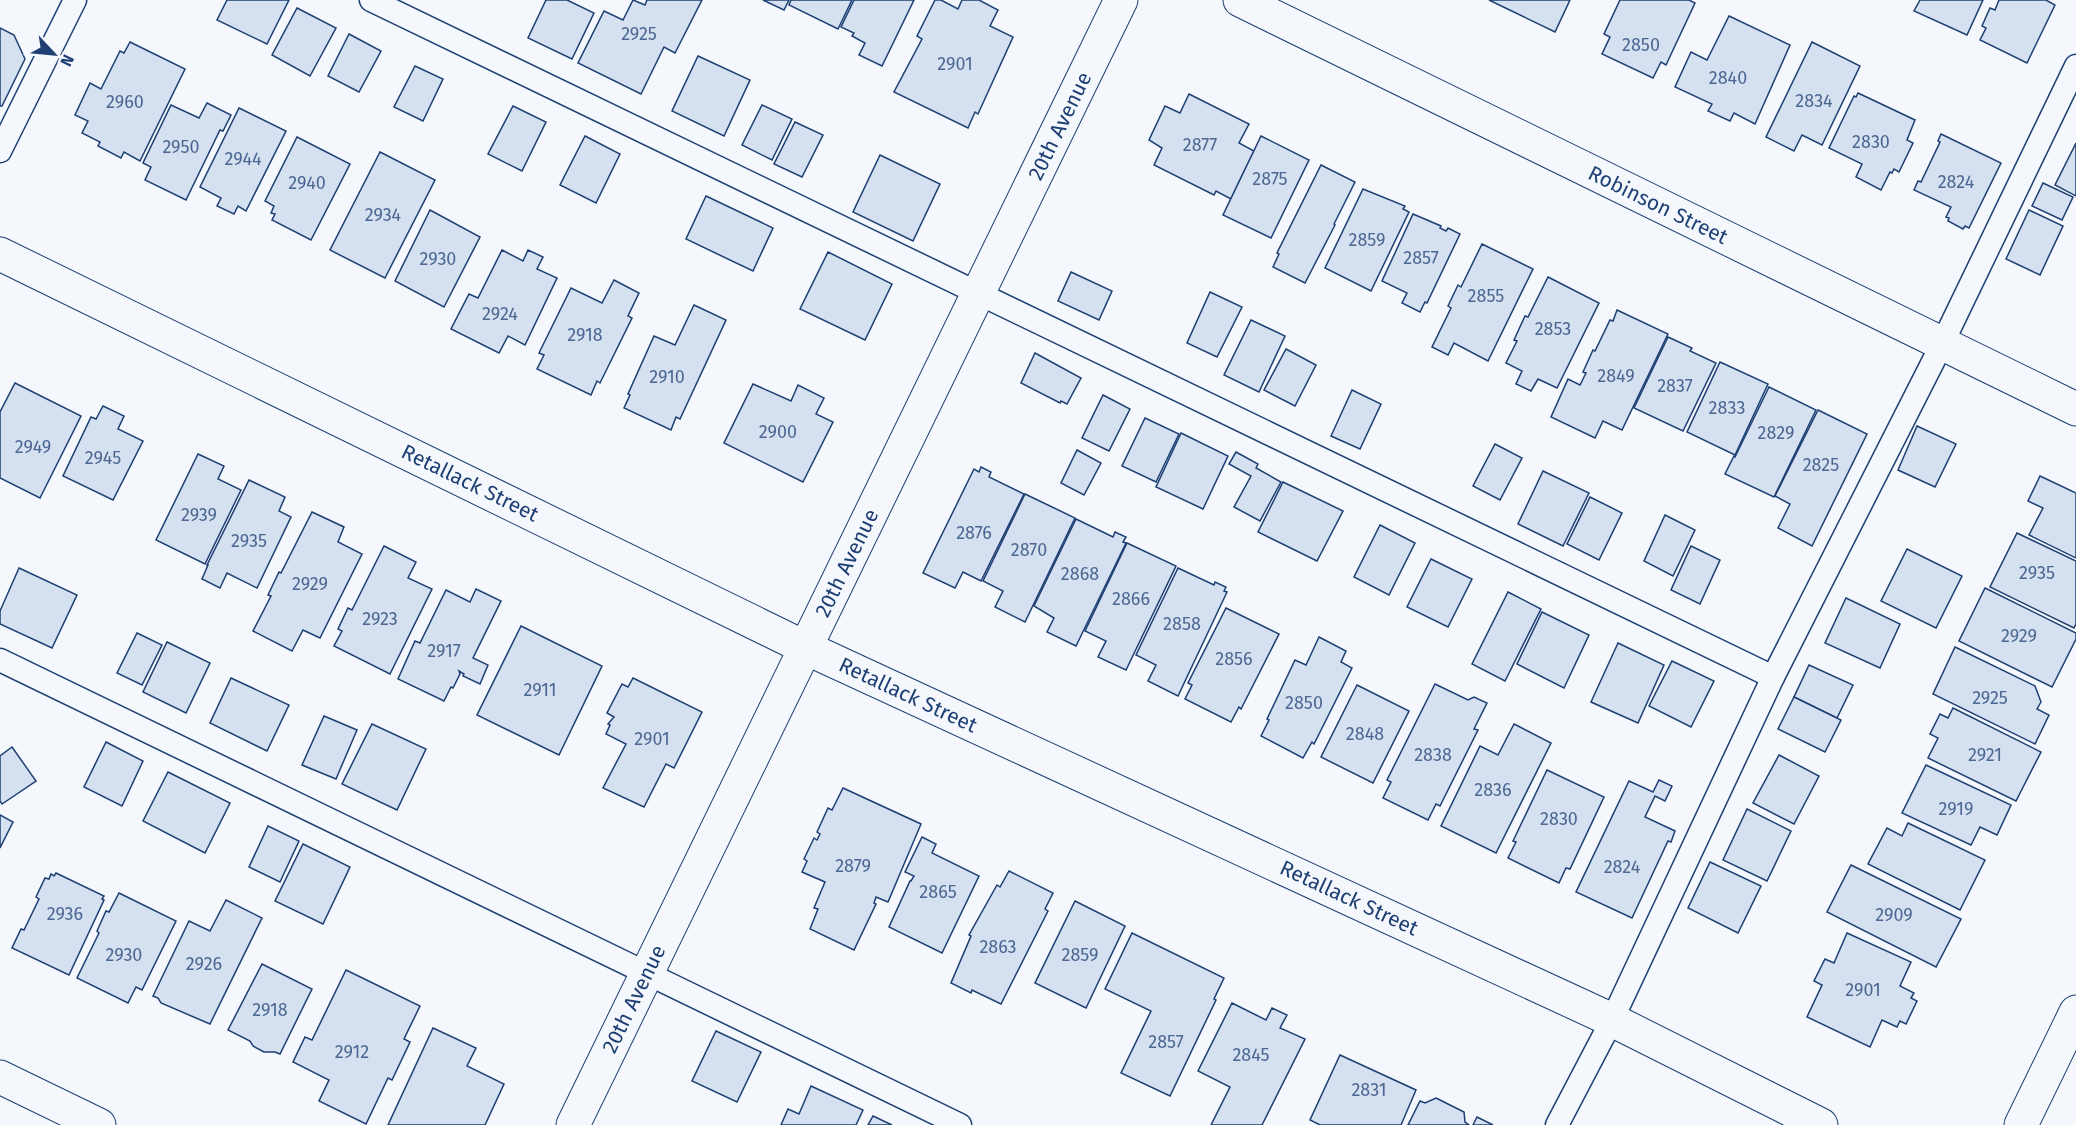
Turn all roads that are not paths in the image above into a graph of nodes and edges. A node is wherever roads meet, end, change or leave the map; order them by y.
1 (75, 0) edge
2 (371, 0) edge
3 (1121, 0) edge
4 (1240, 0) edge
5 (2076, 66) edge
6 (0, 151) edge
7 (0, 254) edge
8 (978, 295) junction
9 (1942, 344) junction
10 (2076, 409) edge
11 (806, 648) junction
12 (0, 660) edge
13 (1773, 677) junction
14 (647, 973) junction
15 (2076, 1012) edge
16 (1612, 1020) junction
17 (0, 1077) edge
18 (99, 1125) edge
19 (573, 1125) edge
20 (960, 1125) edge
21 (1557, 1125) edge
22 (1821, 1125) edge
23 (2021, 1125) edge

1 - 6 lane
2 - 8 lane
3 - 8 street, 20th Avenue
4 - 9 street, Robinson Street
5 - 9 lane
7 - 11 street, Retallack Street
8 - 11 street, 20th Avenue
8 - 13 lane
9 - 10 street, Robinson Street
9 - 13 lane
11 - 14 street, 20th Avenue
11 - 16 street, Retallack Street
12 - 14 lane
13 - 16 lane
14 - 19 street, 20th Avenue
14 - 20 lane
15 - 23 street
16 - 21 lane
16 - 22 street, Retallack Street
17 - 18 street

